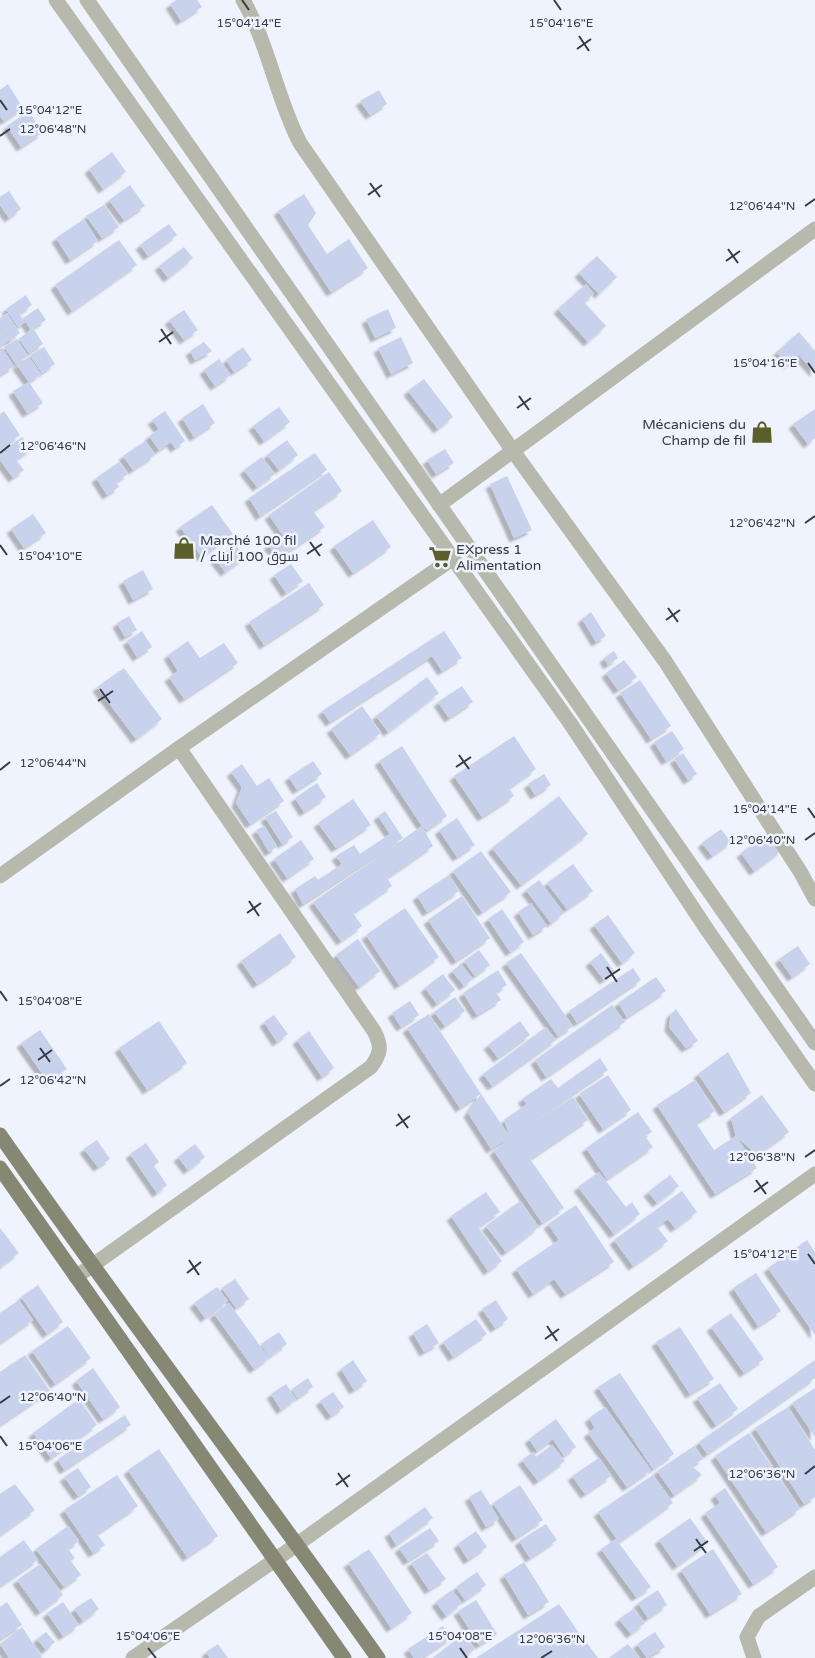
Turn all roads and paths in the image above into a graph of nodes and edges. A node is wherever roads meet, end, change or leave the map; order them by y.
1 (56, 0) edge
2 (86, 0) edge
3 (243, 0) edge
4 (815, 229) edge
5 (513, 450) junction
6 (439, 504) junction
7 (452, 559) junction
8 (179, 748) junction
9 (0, 876) edge
10 (815, 900) edge
11 (815, 1043) edge
12 (815, 1084) edge
13 (0, 1136) edge
14 (0, 1168) edge
15 (815, 1174) edge
16 (91, 1266) junction
17 (76, 1277) junction
18 (297, 1543) junction
19 (275, 1560) junction
20 (815, 1577) edge
21 (133, 1658) edge
22 (344, 1658) edge
23 (378, 1658) edge
24 (754, 1658) edge

1 - 7 street
2 - 6 street
3 - 5 street
4 - 5 street
5 - 6 street
5 - 10 street
6 - 11 street
7 - 8 street
7 - 12 street
8 - 9 street
8 - 16 street
13 - 16 main road
14 - 17 main road
15 - 18 street
16 - 17 street
16 - 18 main road
17 - 19 main road
18 - 19 street
18 - 23 main road
19 - 21 street
19 - 22 main road
20 - 24 street

